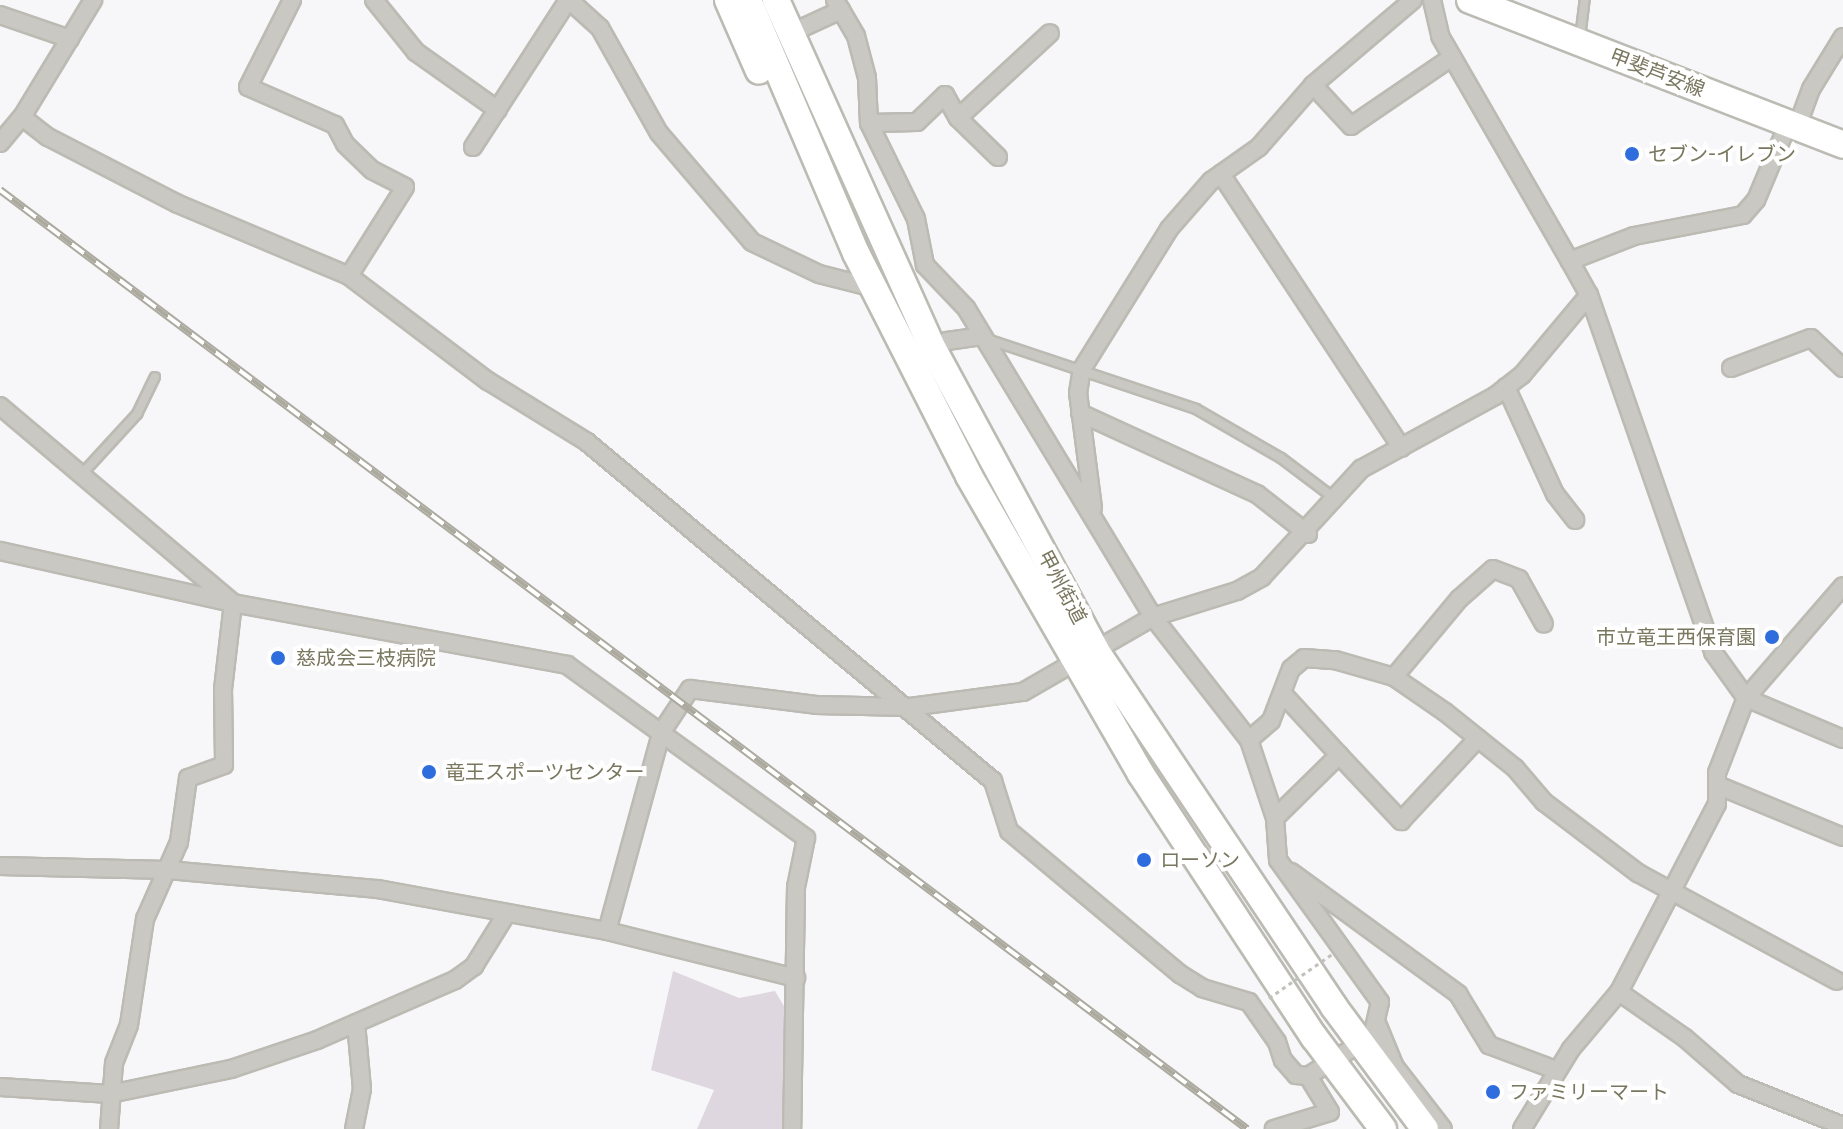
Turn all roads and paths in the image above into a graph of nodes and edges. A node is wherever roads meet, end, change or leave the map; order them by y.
1 (93, 0) edge
2 (292, 0) edge
3 (374, 0) edge
4 (568, 0) edge
5 (728, 0) edge
6 (748, 0) edge
7 (776, 0) edge
8 (791, 0) edge
9 (1413, 0) edge
10 (1432, 0) edge
11 (1470, 0) edge
12 (1585, 0) edge
13 (838, 5) edge
14 (0, 15) edge
15 (802, 28) junction
16 (1050, 33) dead end
17 (1843, 37) edge
18 (70, 39) junction
19 (1578, 43) junction
20 (1452, 57) junction
21 (1313, 85) junction
22 (498, 110) junction
23 (22, 117) junction
24 (958, 118) junction
25 (869, 123) junction
26 (1792, 125) junction
27 (0, 143) edge
28 (1843, 145) edge
29 (473, 147) dead end
30 (998, 157) dead end
31 (1221, 174) junction
32 (856, 253) junction
33 (1570, 261) junction
34 (349, 276) junction
35 (905, 287) junction
36 (874, 288) junction
37 (1589, 295) junction
38 (982, 336) junction
39 (933, 349) junction
40 (1731, 368) dead end
41 (1843, 368) edge
42 (1082, 369) junction
43 (155, 377) dead end
44 (1506, 387) junction
45 (0, 406) edge
46 (1080, 413) junction
47 (1402, 448) junction
48 (81, 475) junction
49 (1334, 499) junction
50 (1094, 516) junction
51 (1575, 520) dead end
52 (1308, 534) junction
53 (0, 551) edge
54 (1843, 586) edge
55 (233, 603) junction
56 (1153, 617) junction
57 (1544, 624) dead end
58 (1086, 657) junction
59 (1394, 677) junction
60 (1283, 694) junction
61 (1746, 698) junction
62 (910, 707) junction
63 (661, 733) junction
64 (1478, 738) junction
65 (1843, 739) edge
66 (1249, 740) junction
67 (1339, 755) junction
68 (1717, 785) junction
69 (1275, 818) junction
70 (1843, 837) edge
71 (1281, 865) junction
72 (0, 866) edge
73 (168, 870) junction
74 (1672, 892) junction
75 (507, 913) junction
76 (607, 931) junction
77 (1332, 954) dead end
78 (796, 978) junction
79 (1840, 982) edge
80 (1619, 992) junction
81 (1269, 998) dead end
82 (1374, 1016) junction
83 (356, 1023) junction
84 (1363, 1042) junction
85 (1334, 1063) junction
86 (1556, 1070) junction
87 (1308, 1076) junction
88 (0, 1087) edge
89 (110, 1094) junction
90 (1843, 1126) edge
91 (109, 1129) edge
92 (354, 1129) edge
93 (792, 1129) edge
94 (1274, 1129) edge
95 (1383, 1129) edge
96 (1425, 1129) edge
97 (1443, 1129) edge
98 (1522, 1129) edge

1 - 18 street
2 - 34 street
3 - 22 street
4 - 22 street
4 - 36 street
5 - 32 main road, 甲州街道
6 - 32 main road, 甲州街道
7 - 35 main road, 甲州街道
8 - 15 main road
9 - 21 street
10 - 20 street
11 - 19 main road, 甲斐芦安線
12 - 19 lane
13 - 15 street
13 - 25 street
14 - 18 street
15 - 35 main road
16 - 24 street
17 - 26 street
18 - 23 street
19 - 26 main road, 甲斐芦安線
20 - 21 street
20 - 33 street
21 - 31 street
22 - 29 street
23 - 27 street
23 - 34 street
24 - 25 street
24 - 30 street
25 - 38 street
26 - 28 main road, 甲斐芦安線
26 - 33 street
31 - 42 street
31 - 47 street
32 - 36 main road, 甲州街道
33 - 37 street
34 - 62 street
35 - 39 main road, 甲州街道
36 - 58 main road, 甲州街道
37 - 44 street
37 - 61 street
38 - 39 street
38 - 42 lane
38 - 50 street
39 - 58 main road, 甲州街道
40 - 41 street
42 - 46 street
42 - 49 lane
43 - 48 lane
44 - 47 street
44 - 51 street
45 - 48 street
46 - 50 street
46 - 52 street
47 - 49 street
48 - 55 street
49 - 52 street
50 - 56 street
52 - 56 street
53 - 55 street
54 - 61 street
55 - 63 street
55 - 73 street
56 - 58 street
56 - 66 street
57 - 59 street
58 - 62 street
58 - 84 main road, 甲州街道
58 - 85 main road, 甲州街道
59 - 60 street
59 - 64 street
60 - 66 street
60 - 67 street
61 - 65 street
61 - 68 street
62 - 63 street
62 - 87 street
63 - 76 street
63 - 78 street
64 - 67 street
64 - 74 street
66 - 69 street
67 - 69 street
68 - 70 street
68 - 74 street
69 - 71 street
71 - 82 street
71 - 86 street
72 - 73 street
73 - 75 street
73 - 89 street
74 - 79 street
74 - 80 street
75 - 76 street
75 - 83 street
76 - 78 street
77 - 81 path, bridge
78 - 93 street
80 - 86 street
80 - 90 street
82 - 84 street
82 - 97 street
83 - 89 street
83 - 92 street
84 - 85 street
84 - 96 main road, 甲州街道
85 - 87 street
85 - 95 main road, 甲州街道
86 - 98 street
87 - 94 street
88 - 89 street
89 - 91 street

